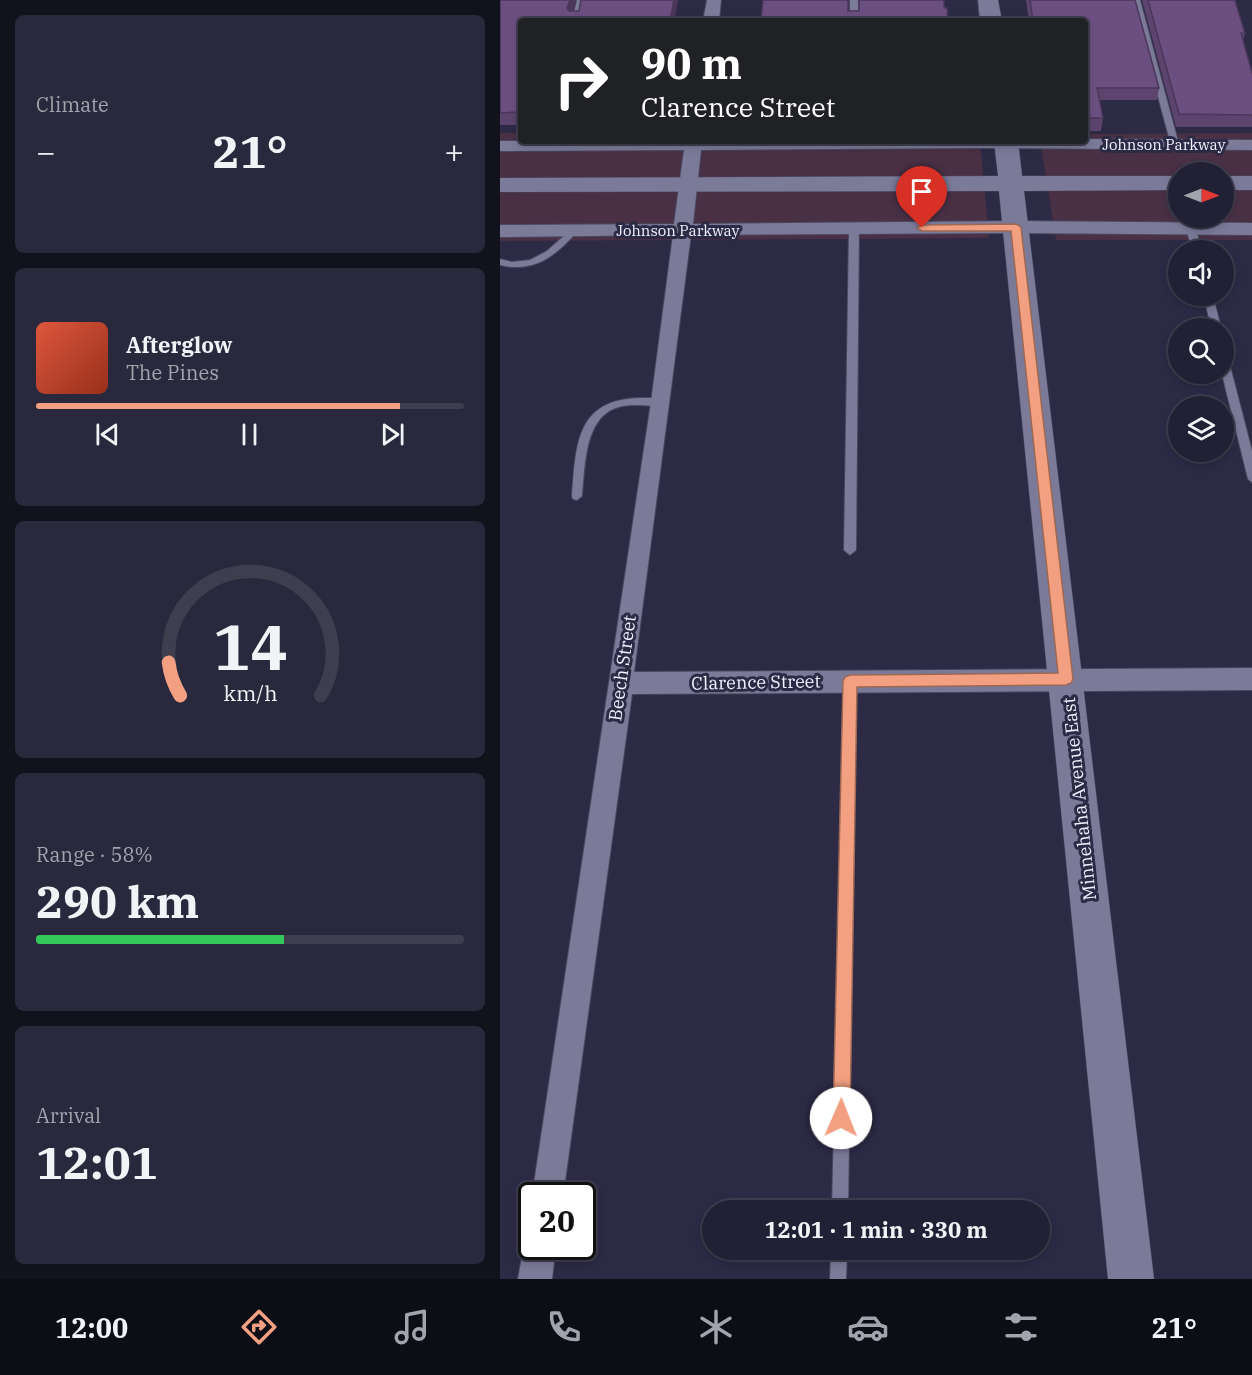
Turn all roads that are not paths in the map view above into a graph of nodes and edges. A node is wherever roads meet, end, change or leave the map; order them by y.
1 (581, 0) edge
2 (714, 0) edge
3 (854, 0) edge
4 (988, 0) edge
5 (1136, 0) edge
6 (577, 18) edge
7 (711, 18) edge
8 (854, 18) edge
9 (991, 18) edge
10 (1088, 143) edge
11 (529, 144) edge
12 (694, 144) edge
13 (1006, 144) edge
14 (1175, 145) junction
15 (1253, 145) edge
16 (500, 146) edge
17 (1011, 182) junction
18 (1168, 183) edge
19 (1234, 183) edge
20 (1253, 183) edge
21 (500, 185) edge
22 (688, 185) junction
23 (1016, 227) junction
24 (854, 228) junction
25 (1168, 228) edge
26 (1192, 228) edge
27 (1234, 228) edge
28 (1253, 228) edge
29 (574, 230) junction
30 (683, 230) junction
31 (500, 231) edge
32 (1195, 240) edge
33 (500, 262) edge
34 (1229, 384) edge
35 (661, 402) junction
36 (1253, 479) edge
37 (577, 496) dead end
38 (850, 550) dead end
39 (1066, 679) junction
40 (1253, 679) edge
41 (850, 681) junction
42 (620, 683) junction
43 (549, 1182) edge
44 (839, 1200) edge
45 (538, 1260) edge
46 (839, 1260) edge
47 (535, 1279) edge
48 (838, 1279) edge
49 (1131, 1279) edge

1 - 6 lane
2 - 7 street
3 - 8 lane
4 - 9 main road
5 - 14 lane
10 - 14 street, Johnson Parkway
11 - 16 street, Johnson Parkway
12 - 22 street, Beech Street
13 - 17 main road, Minnehaha Avenue East
14 - 15 street, Johnson Parkway
17 - 18 main road
17 - 22 main road
17 - 23 main road, Minnehaha Avenue East
19 - 20 main road
21 - 22 main road
22 - 30 street, Beech Street
23 - 24 street, Johnson Parkway
23 - 25 street, Johnson Parkway
23 - 39 main road, Minnehaha Avenue East
24 - 30 street, Johnson Parkway
24 - 38 lane
26 - 32 lane
27 - 28 street, Johnson Parkway
29 - 30 street, Johnson Parkway
29 - 31 street, Johnson Parkway
29 - 33 lane
30 - 35 street, Beech Street
34 - 36 lane
35 - 37 lane
35 - 42 street, Beech Street
39 - 40 street, Clarence Street
39 - 41 street, Clarence Street
39 - 49 main road, Minnehaha Avenue East
41 - 42 street, Clarence Street
41 - 44 lane
42 - 43 street, Beech Street
45 - 47 street
46 - 48 lane

